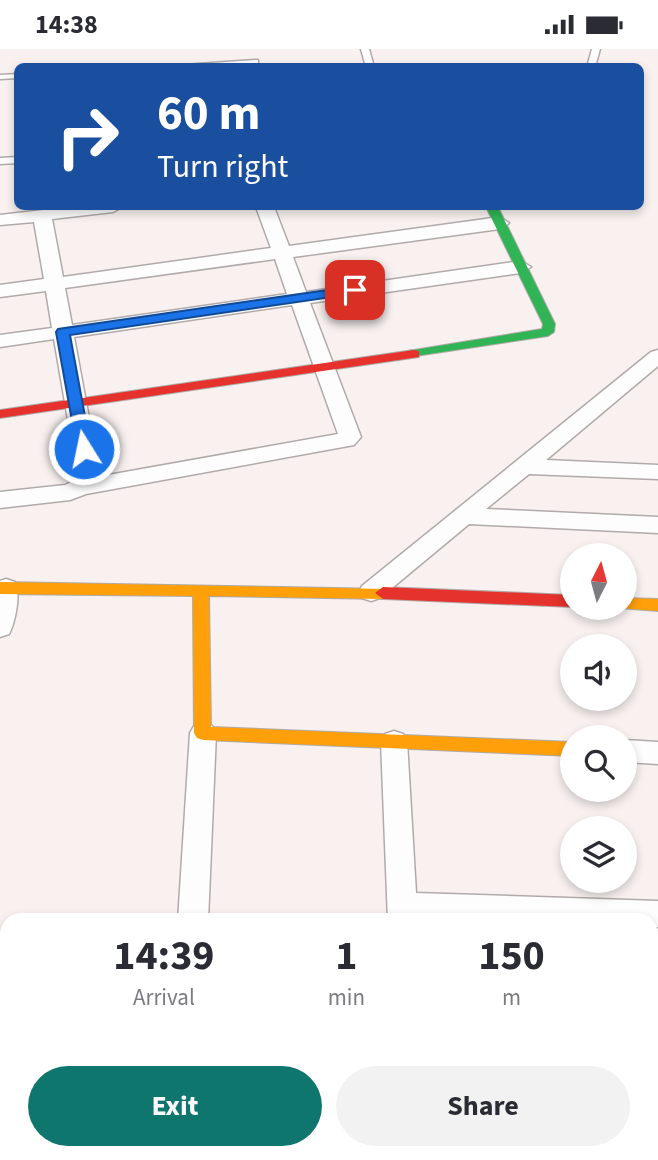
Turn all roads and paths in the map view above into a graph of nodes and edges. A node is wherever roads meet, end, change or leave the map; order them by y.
1 (86, 210) edge
2 (266, 210) edge
3 (496, 214) edge
4 (42, 215) junction
5 (0, 220) edge
6 (282, 252) junction
7 (521, 267) junction
8 (54, 284) junction
9 (0, 291) edge
10 (300, 298) junction
11 (63, 332) junction
12 (0, 341) edge
13 (658, 356) edge
14 (325, 366) junction
15 (76, 403) junction
16 (0, 414) edge
17 (524, 466) junction
18 (658, 472) edge
19 (80, 487) junction
20 (0, 499) edge
21 (463, 516) junction
22 (658, 525) edge
23 (3, 588) edge
24 (201, 591) junction
25 (371, 592) junction
26 (560, 600) edge
27 (637, 604) edge
28 (658, 605) edge
29 (0, 628) edge
30 (203, 733) junction
31 (394, 741) junction
32 (560, 748) edge
33 (637, 752) edge
34 (658, 753) edge
35 (193, 913) edge
36 (402, 913) edge

1 - 4 street
2 - 6 street
3 - 6 street
3 - 7 street
4 - 5 street
4 - 8 street
6 - 8 street
6 - 10 street
7 - 10 street
7 - 14 street
8 - 9 street
8 - 11 street
10 - 11 street
10 - 14 street
11 - 12 street
11 - 15 street
13 - 17 street
14 - 15 street
14 - 19 street
15 - 16 street
15 - 19 street
17 - 18 street
17 - 21 street
19 - 20 street
21 - 22 street
21 - 25 street
23 - 24 street
23 - 29 street
24 - 25 street
24 - 30 street
25 - 26 street
27 - 28 street
30 - 31 street
30 - 35 street
31 - 32 street
31 - 36 street
33 - 34 street

